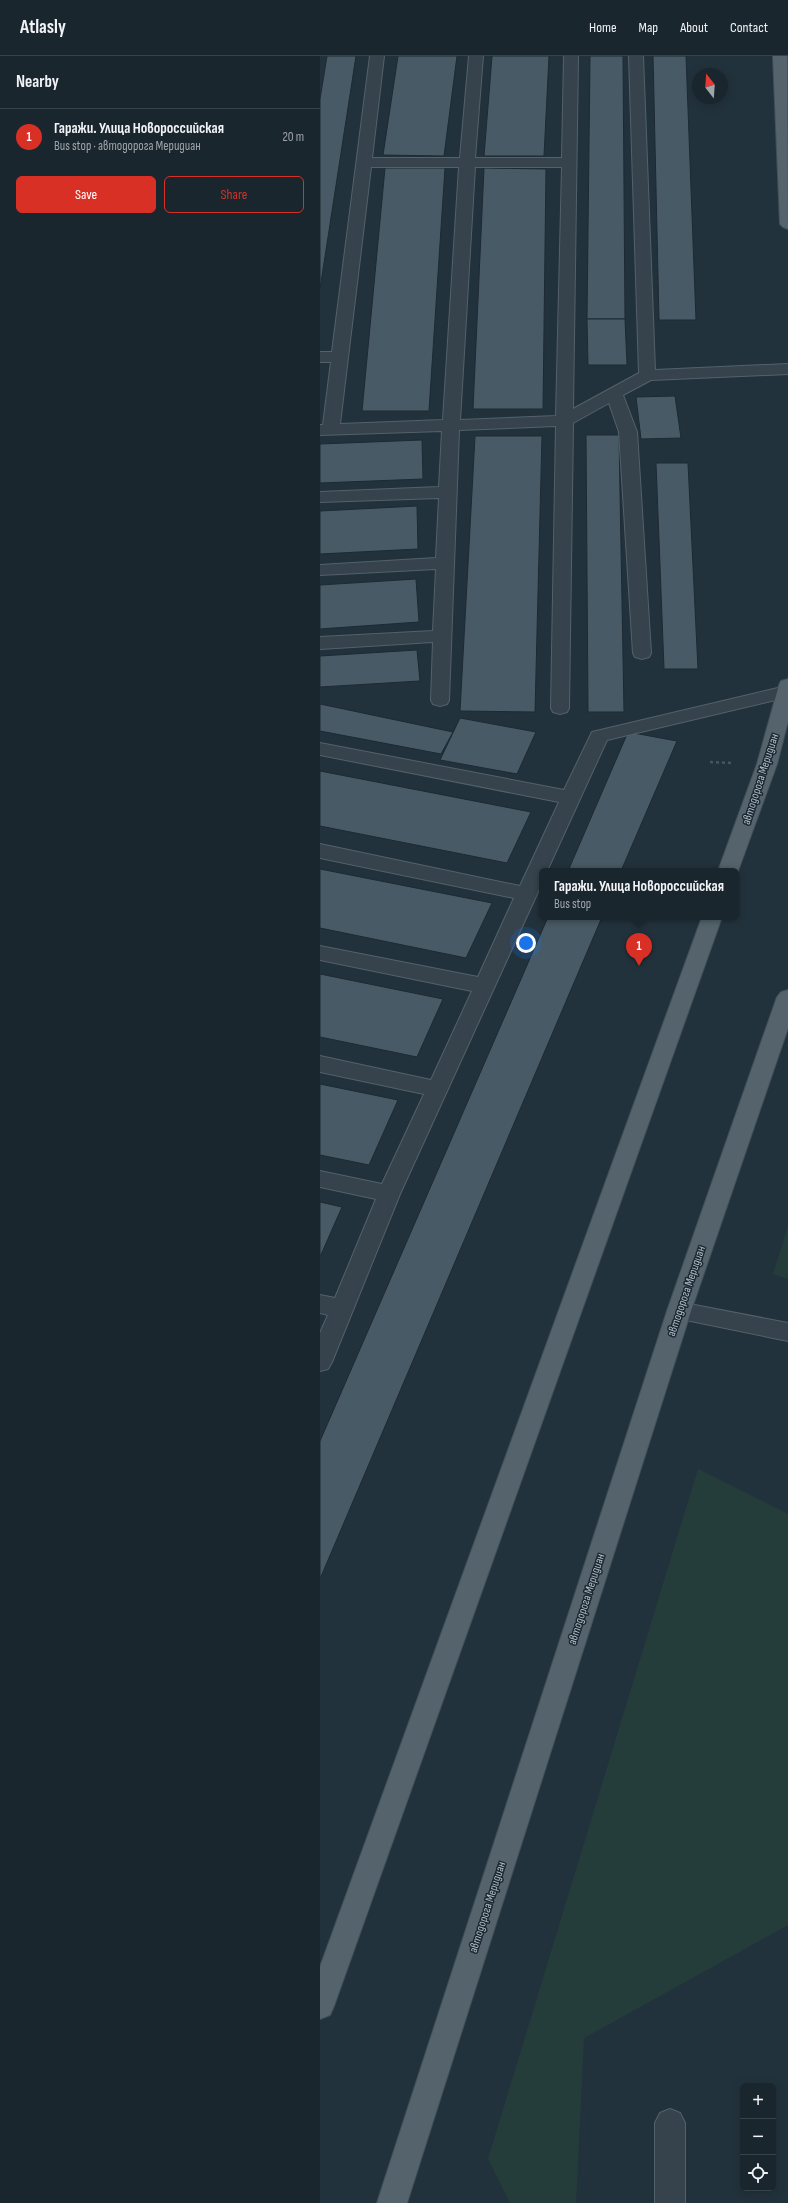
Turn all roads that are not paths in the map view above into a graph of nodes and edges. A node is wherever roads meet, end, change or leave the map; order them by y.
1 (378, 56) edge
2 (476, 56) edge
3 (571, 56) edge
4 (636, 56) edge
5 (780, 56) edge
6 (363, 162) junction
7 (466, 162) junction
8 (569, 163) junction
9 (787, 182) edge
10 (788, 224) edge
11 (320, 357) edge
12 (340, 357) junction
13 (788, 369) edge
14 (646, 375) junction
15 (614, 394) junction
16 (565, 421) junction
17 (450, 426) junction
18 (325, 430) edge
19 (447, 492) junction
20 (320, 497) edge
21 (445, 563) junction
22 (320, 570) edge
23 (442, 636) junction
24 (320, 643) edge
25 (642, 652) dead end
26 (787, 689) edge
27 (440, 700) dead end
28 (560, 708) dead end
29 (320, 749) edge
30 (570, 798) junction
31 (320, 851) edge
32 (729, 868) edge
33 (527, 894) junction
34 (711, 920) edge
35 (320, 954) edge
36 (485, 986) junction
37 (788, 997) edge
38 (320, 1064) edge
39 (438, 1089) junction
40 (320, 1180) edge
41 (389, 1194) junction
42 (331, 1307) edge
43 (679, 1311) junction
44 (788, 1332) edge
45 (320, 1362) edge
46 (320, 2006) edge
47 (670, 2123) dead end
48 (392, 2203) edge
49 (670, 2203) edge

1 - 6 lane
2 - 7 lane
3 - 8 lane
4 - 14 lane
5 - 9 main road
6 - 7 lane
6 - 12 lane
7 - 8 lane
7 - 17 lane
8 - 16 lane
9 - 10 main road
11 - 12 lane
12 - 18 lane
13 - 14 lane
14 - 15 lane
15 - 16 lane
15 - 25 lane
16 - 17 lane
16 - 28 lane
17 - 18 lane
17 - 19 lane
19 - 20 lane
19 - 21 lane
21 - 22 lane
21 - 23 lane
23 - 24 lane
23 - 27 lane
26 - 30 lane
26 - 32 main road, автодорога Меридиан
29 - 30 lane
30 - 33 lane
31 - 33 lane
33 - 36 lane
34 - 46 main road
35 - 36 lane
36 - 39 lane
37 - 43 main road, автодорога Меридиан
38 - 39 lane
39 - 41 lane
40 - 41 lane
41 - 42 lane
42 - 45 lane
43 - 44 lane
43 - 48 main road, автодорога Меридиан
47 - 49 lane

